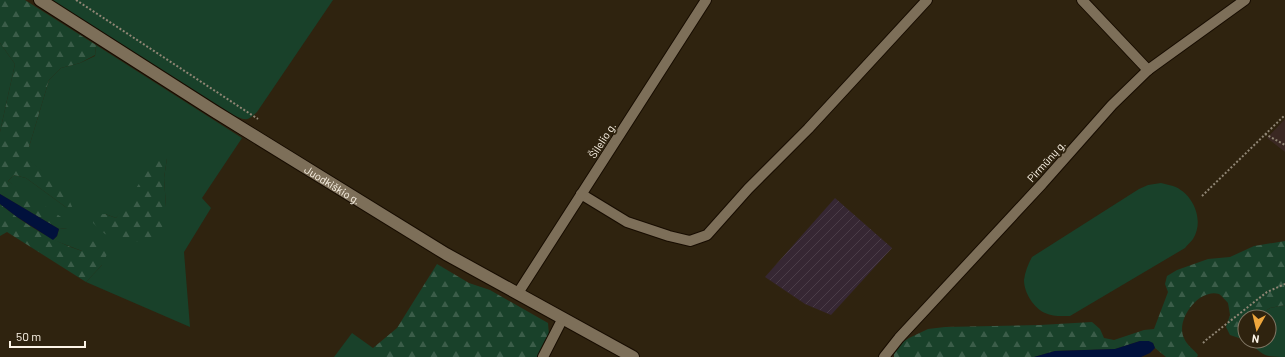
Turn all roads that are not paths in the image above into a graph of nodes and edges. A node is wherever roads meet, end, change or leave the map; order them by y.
1 (40, 0) edge
2 (706, 0) edge
3 (927, 0) edge
4 (1082, 0) edge
5 (1245, 0) edge
6 (1148, 70) junction
7 (581, 194) junction
8 (518, 293) junction
9 (563, 318) junction
10 (543, 357) edge
11 (633, 357) edge
12 (884, 357) edge

1 - 8 street, Juodkiškio g.
2 - 7 street, Šilelio g.
3 - 7 street
4 - 6 street
5 - 6 street, Pirmūnų g.
6 - 12 street, Pirmūnų g.
7 - 8 street, Šilelio g.
8 - 9 street, Juodkiškio g.
9 - 10 street
9 - 11 street, Juodkiškio g.

